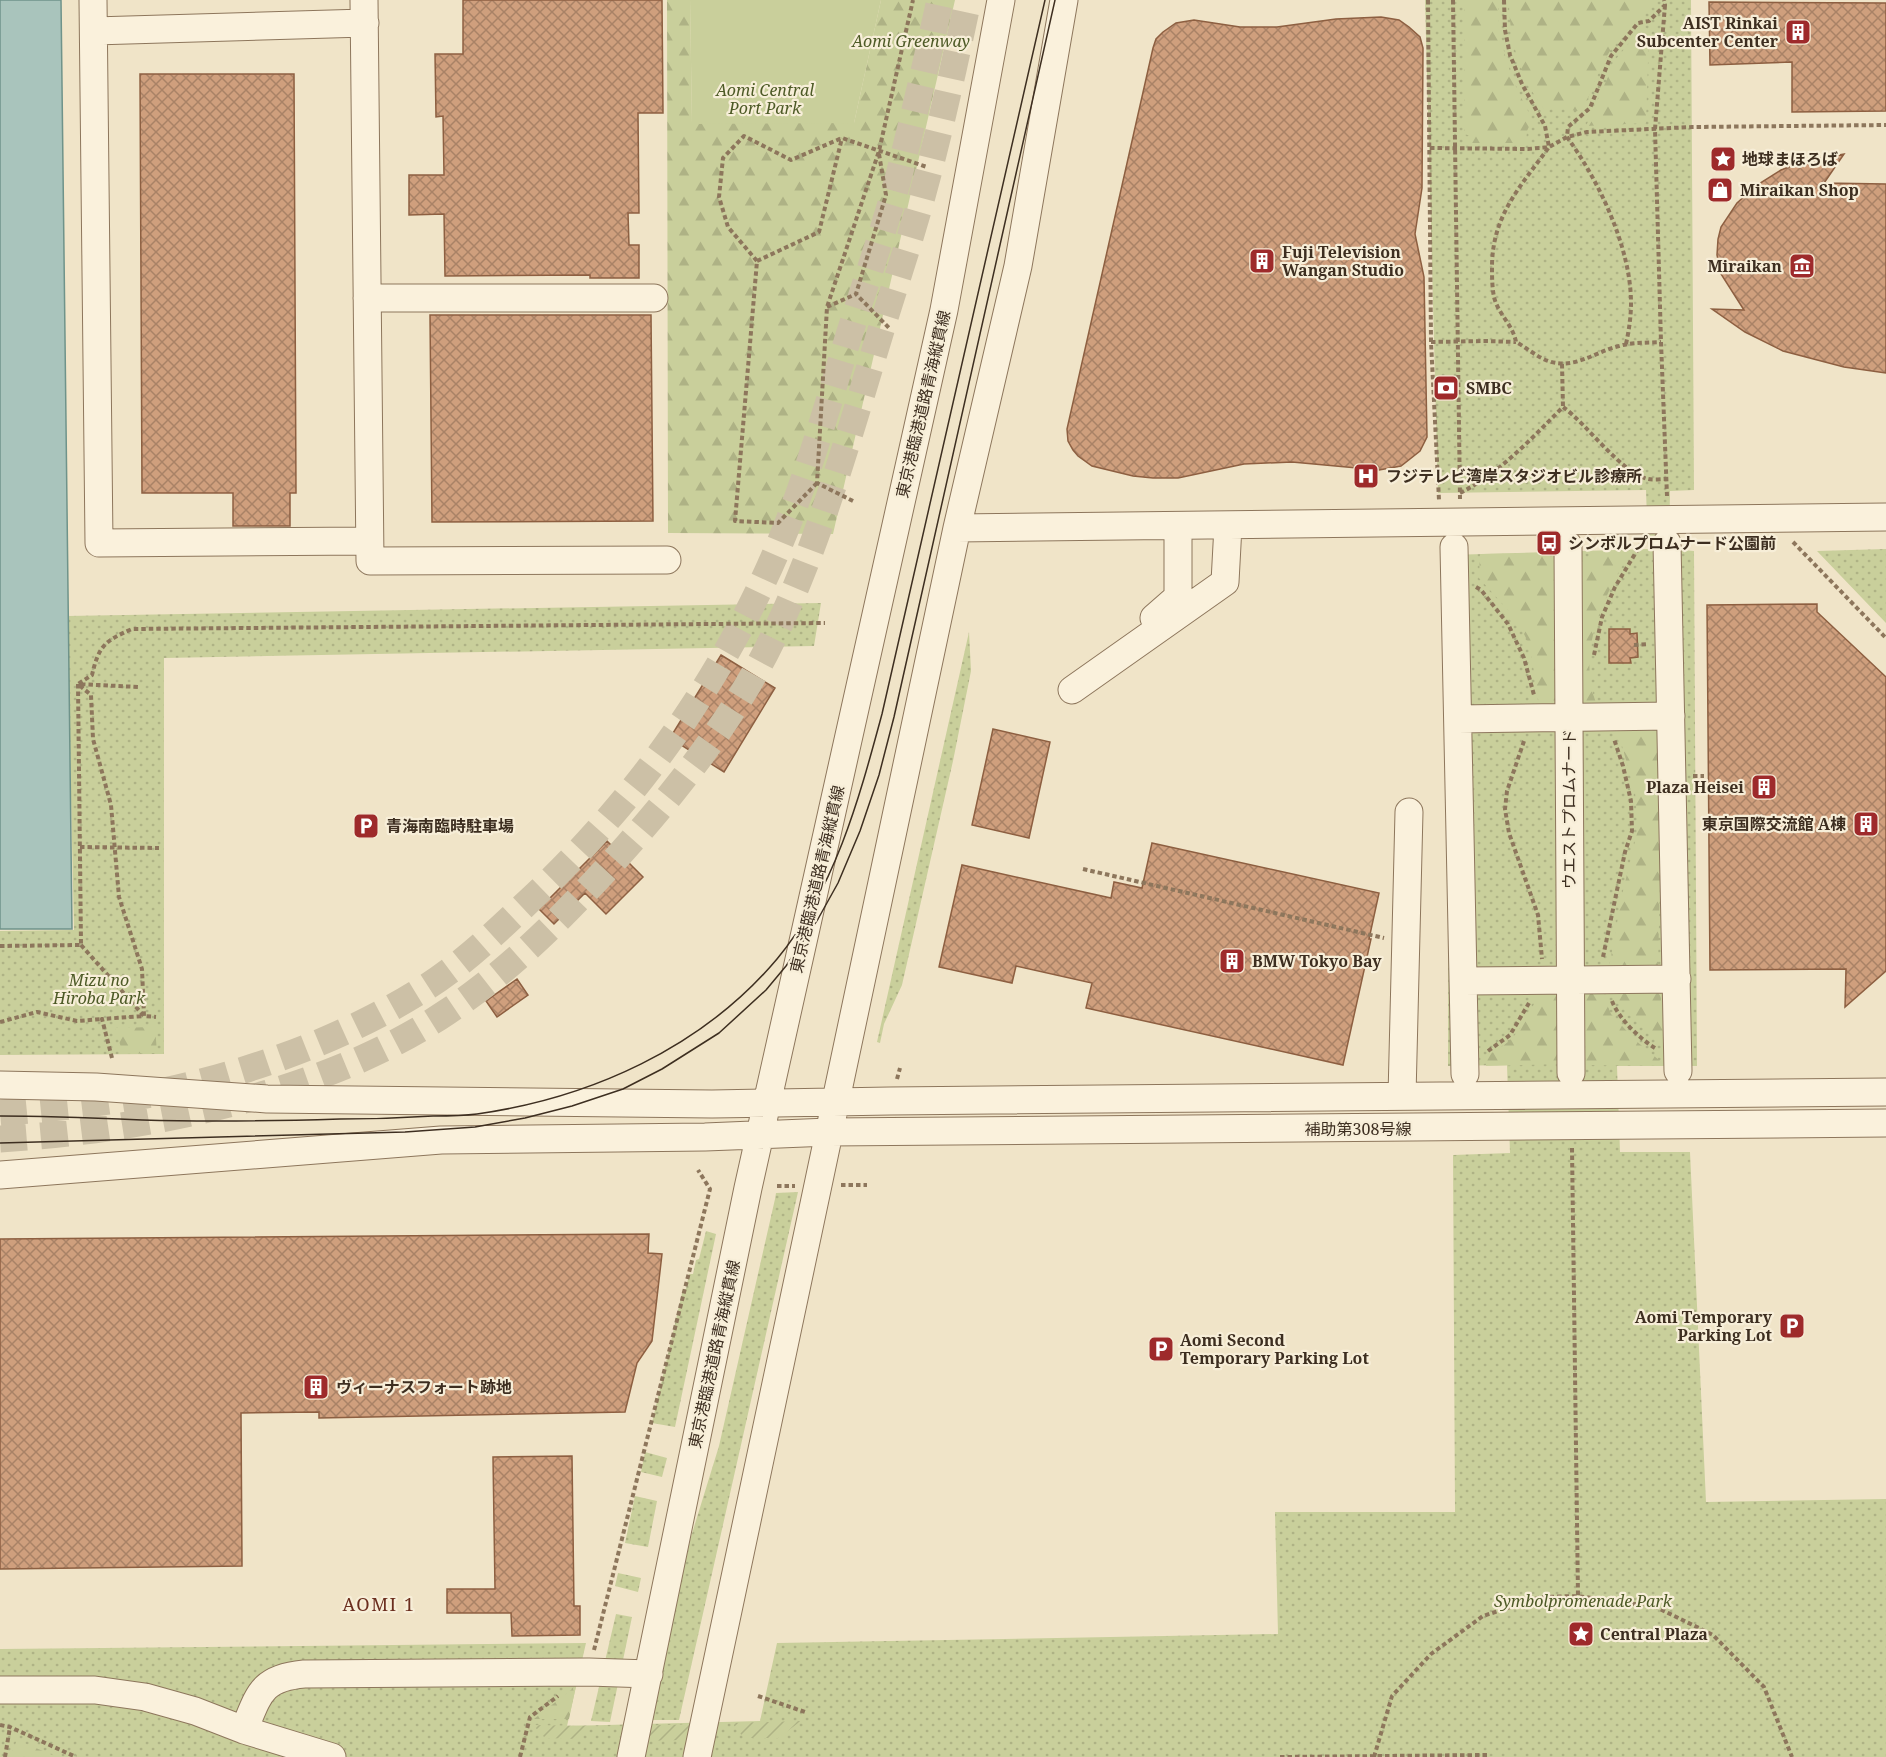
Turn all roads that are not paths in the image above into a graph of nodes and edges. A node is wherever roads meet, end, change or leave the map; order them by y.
1 (93, 0) edge
2 (1001, 0) edge
3 (1064, 0) edge
4 (365, 12) edge
5 (94, 31) junction
6 (367, 298) junction
7 (654, 298) dead end
8 (1886, 517) edge
9 (1178, 526) junction
10 (1228, 526) junction
11 (957, 528) junction
12 (1654, 544) road end
13 (1568, 545) dead end
14 (1454, 547) dead end
15 (370, 551) junction
16 (668, 560) dead end
17 (1671, 716) junction
18 (1569, 717) junction
19 (1458, 719) junction
20 (1408, 812) dead end
21 (1677, 979) junction
22 (1570, 980) junction
23 (1464, 981) junction
24 (1678, 1063) road end
25 (1465, 1067) road end
26 (1571, 1073) dead end
27 (0, 1085) edge
28 (1886, 1092) edge
29 (1402, 1096) junction
30 (835, 1102) junction
31 (767, 1103) junction
32 (1886, 1124) edge
33 (829, 1132) junction
34 (761, 1134) junction
35 (0, 1175) edge
36 (649, 1674) junction
37 (0, 1690) edge
38 (244, 1730) junction
39 (332, 1757) edge
40 (631, 1757) edge
41 (698, 1757) edge

1 - 5 street
2 - 31 street, 東京港臨港道路青海縦貫線
3 - 11 street
4 - 5 street
4 - 6 street
5 - 15 street
6 - 7 street
6 - 15 street
8 - 10 street
9 - 10 street
9 - 10 street
9 - 11 street
11 - 30 street
12 - 17 street
13 - 18 street, ウエストプロムナード
14 - 19 street
15 - 16 street
17 - 18 street
17 - 21 street
18 - 19 street
18 - 22 street, ウエストプロムナード
19 - 23 street
20 - 29 street
21 - 22 street
21 - 24 street
22 - 23 street
22 - 26 street, ウエストプロムナード
23 - 25 street
27 - 31 street, 補助第308号線
28 - 29 street, 補助第308号線
29 - 30 street, 補助第308号線
30 - 31 street, 補助第308号線
30 - 33 street
31 - 34 street, 東京港臨港道路青海縦貫線
32 - 33 street, 補助第308号線
33 - 34 street, 補助第308号線
33 - 41 street
34 - 35 street, 補助第308号線
34 - 36 street, 東京港臨港道路青海縦貫線
36 - 38 street
36 - 40 street, 東京港臨港道路青海縦貫線
37 - 38 street
38 - 39 street

